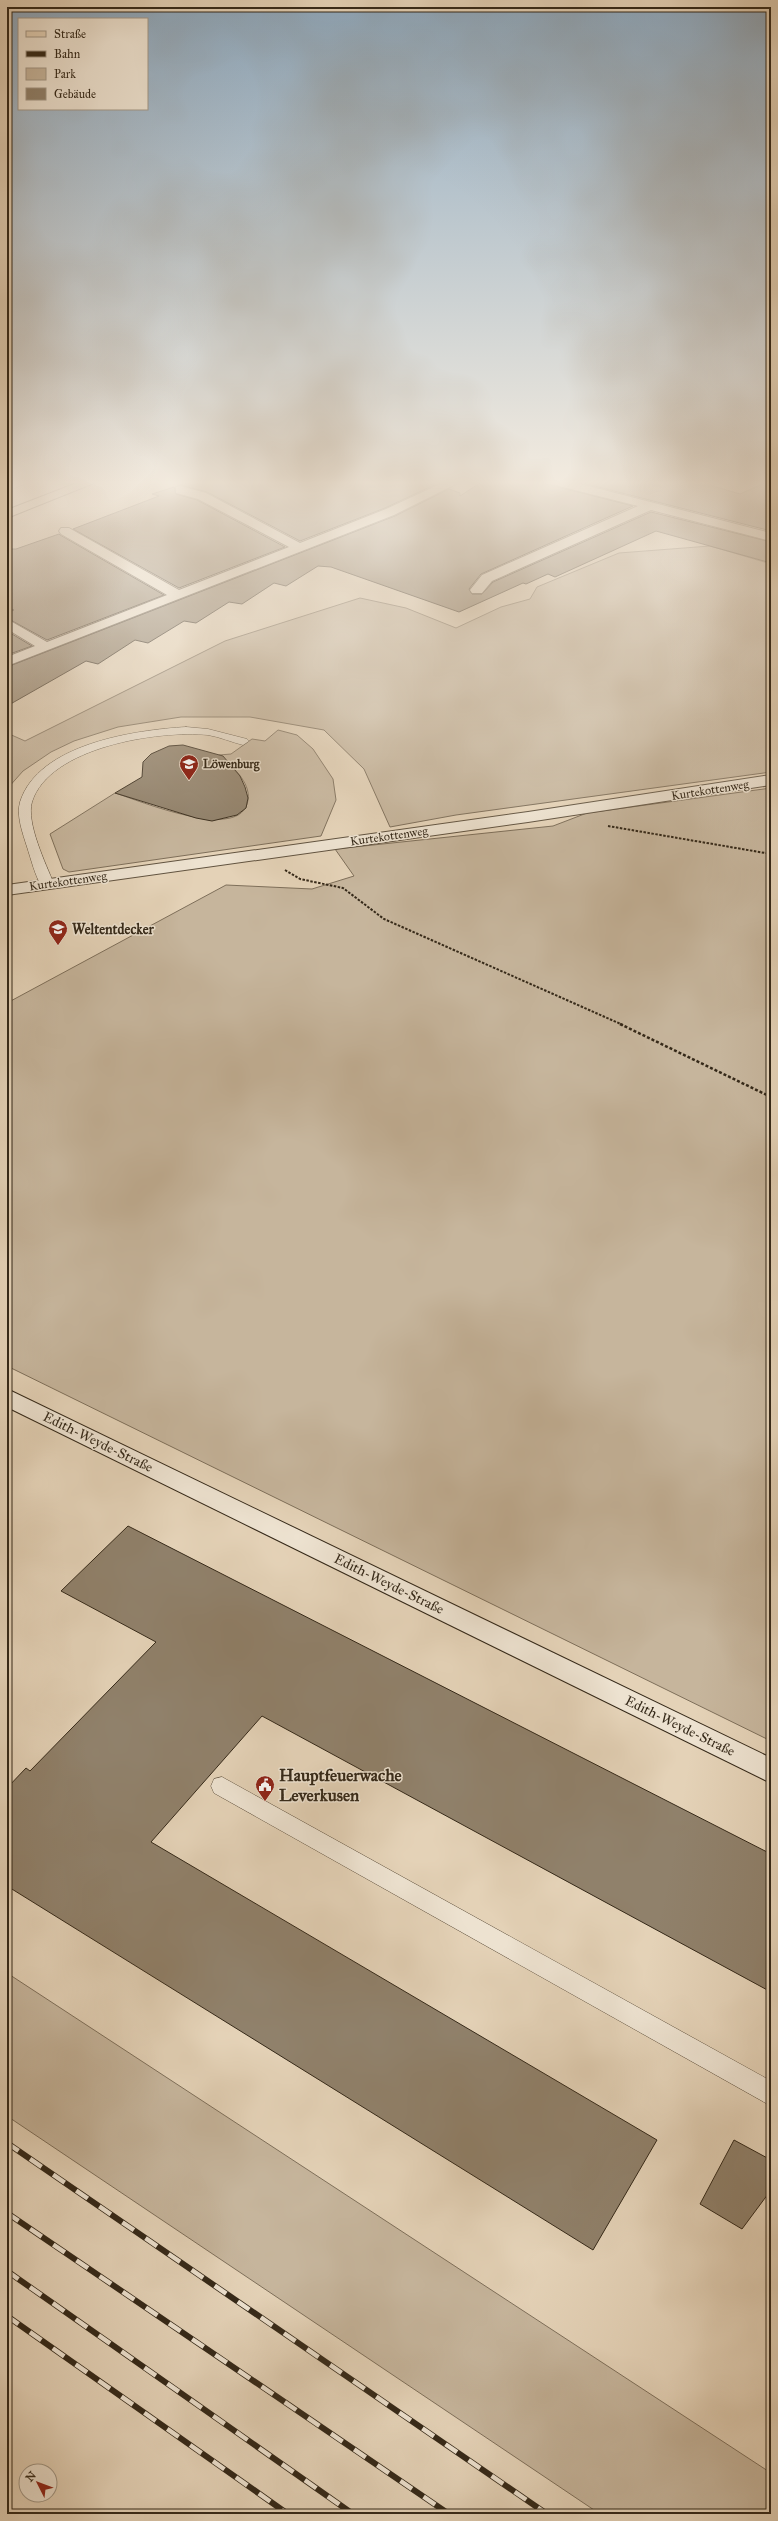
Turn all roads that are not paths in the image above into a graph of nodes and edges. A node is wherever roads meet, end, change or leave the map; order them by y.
1 (169, 597) edge
2 (7, 623) edge
3 (44, 646) junction
4 (7, 662) edge
5 (243, 741) dead end
6 (771, 780) edge
7 (47, 884) junction
8 (7, 890) edge
9 (7, 1397) edge
10 (771, 1770) edge
11 (222, 1786) dead end
12 (771, 2094) edge

1 - 3 street
2 - 3 street
3 - 4 street
5 - 7 lane
6 - 7 street, Kurtekottenweg
7 - 8 street, Kurtekottenweg
9 - 10 street, Edith-Weyde-Straße
11 - 12 lane

